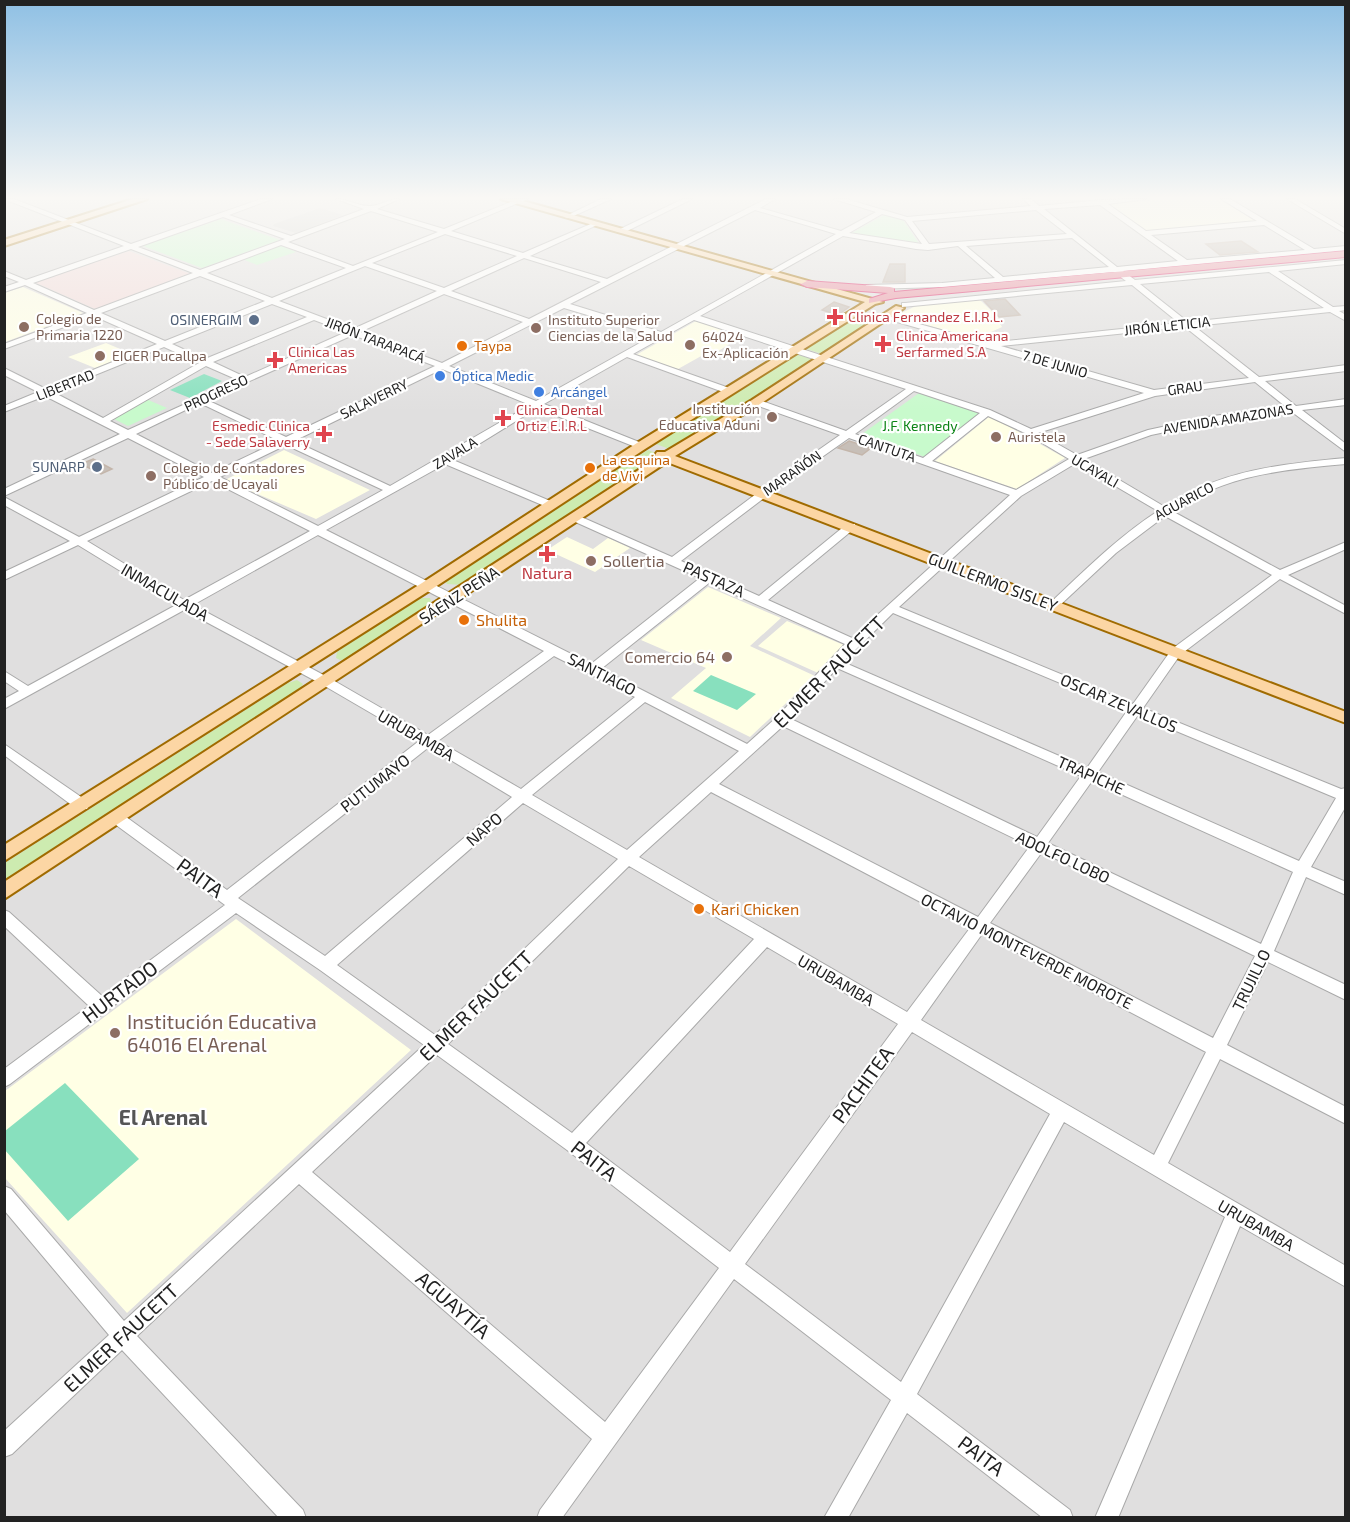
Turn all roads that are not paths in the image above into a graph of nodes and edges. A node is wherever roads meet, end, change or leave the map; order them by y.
1 (63, 270) edge
2 (194, 270) edge
3 (204, 270) edge
4 (352, 270) edge
5 (383, 270) edge
6 (493, 270) edge
7 (567, 270) edge
8 (633, 270) edge
9 (760, 270) edge
10 (776, 270) edge
11 (990, 270) edge
12 (1116, 270) edge
13 (1152, 270) edge
14 (1198, 270) edge
15 (1248, 270) edge
16 (1271, 270) edge
17 (199, 272) junction
18 (4, 273) edge
19 (771, 273) junction
20 (1124, 276) junction
21 (1002, 280) junction
22 (608, 282) junction
23 (25, 283) junction
24 (807, 284) junction
25 (850, 288) junction
26 (4, 290) edge
27 (443, 292) junction
28 (926, 292) junction
29 (275, 301) junction
30 (873, 301) junction
31 (906, 304) junction
32 (564, 305) junction
33 (1346, 308) edge
34 (1332, 309) junction
35 (92, 312) junction
36 (314, 316) junction
37 (886, 316) junction
38 (694, 317) junction
39 (1346, 319) edge
40 (531, 322) junction
41 (1185, 323) junction
42 (354, 332) junction
43 (663, 335) junction
44 (165, 345) junction
45 (989, 345) junction
46 (4, 347) edge
47 (795, 349) junction
48 (628, 355) junction
49 (821, 359) junction
50 (206, 362) junction
51 (442, 366) junction
52 (1346, 368) edge
53 (4, 371) edge
54 (1254, 378) junction
55 (245, 380) junction
56 (913, 388) junction
57 (729, 391) junction
58 (45, 393) junction
59 (1154, 393) junction
60 (200, 400) junction
61 (756, 402) junction
62 (1346, 402) edge
63 (537, 404) junction
64 (1293, 408) junction
65 (4, 410) edge
66 (987, 412) junction
67 (102, 422) junction
68 (1030, 432) junction
69 (848, 434) junction
70 (128, 435) junction
71 (286, 442) junction
72 (641, 446) junction
73 (1346, 449) edge
74 (666, 457) junction
75 (1076, 459) junction
76 (445, 460) junction
77 (925, 461) junction
78 (1346, 461) edge
79 (213, 477) junction
80 (390, 490) junction
81 (4, 493) edge
82 (764, 493) junction
83 (1017, 494) junction
84 (4, 500) edge
85 (551, 505) junction
86 (1163, 510) junction
87 (575, 518) junction
88 (851, 526) junction
89 (316, 532) junction
90 (80, 542) junction
91 (1346, 545) edge
92 (674, 561) junction
93 (943, 562) junction
94 (1280, 574) junction
95 (4, 577) edge
96 (710, 577) junction
97 (427, 586) junction
98 (454, 598) junction
99 (761, 600) junction
100 (184, 604) junction
101 (1054, 605) junction
102 (893, 609) junction
103 (1346, 611) edge
104 (853, 643) junction
105 (554, 650) junction
106 (1176, 652) junction
107 (836, 663) junction
108 (299, 667) junction
109 (593, 669) junction
110 (4, 675) edge
111 (327, 682) junction
112 (28, 692) junction
113 (645, 696) junction
114 (4, 705) edge
115 (1136, 710) junction
116 (1346, 718) edge
117 (782, 720) junction
118 (428, 741) junction
119 (4, 748) edge
120 (749, 750) junction
121 (1089, 773) junction
122 (710, 785) junction
123 (522, 796) junction
124 (1345, 796) edge
125 (82, 805) junction
126 (117, 819) junction
127 (1038, 846) junction
128 (4, 854) edge
129 (628, 858) junction
130 (1302, 870) junction
131 (1346, 889) edge
132 (4, 892) edge
133 (232, 901) junction
134 (4, 916) edge
135 (979, 927) junction
136 (765, 938) junction
137 (1265, 952) junction
138 (326, 965) junction
139 (1346, 993) edge
140 (101, 1006) junction
141 (909, 1022) junction
142 (435, 1046) junction
143 (1217, 1049) junction
144 (4, 1079) edge
145 (1061, 1111) junction
146 (1346, 1116) edge
147 (573, 1144) junction
148 (1157, 1167) junction
149 (300, 1173) junction
150 (4, 1195) edge
151 (1236, 1213) junction
152 (730, 1266) junction
153 (1346, 1277) edge
154 (122, 1335) junction
155 (904, 1398) junction
156 (606, 1437) junction
157 (4, 1446) edge
158 (296, 1518) edge
159 (548, 1518) edge
160 (835, 1518) edge
161 (1062, 1518) edge
162 (1106, 1518) edge

1 - 23 street
2 - 17 street, JIRÓN TARAPACÁ
3 - 17 street
4 - 29 street, LIBERTAD
5 - 27 street
6 - 27 street, PROGRESO
7 - 22 street
8 - 22 street, SALAVERRY
9 - 19 main road
10 - 19 street, ZAVALA
11 - 21 street
12 - 20 street
13 - 20 street
14 - 20 highway
15 - 20 street
16 - 34 street
17 - 29 street, JIRÓN TARAPACÁ
17 - 35 street
18 - 23 street
19 - 24 main road
19 - 38 street, ZAVALA
20 - 21 street
20 - 28 highway
20 - 31 highway
20 - 41 street
21 - 25 street
22 - 32 street, SALAVERRY
23 - 26 street
23 - 35 street
24 - 25 highway
24 - 30 main road
25 - 28 highway
27 - 40 street
27 - 42 street, PROGRESO
28 - 30 highway, SÁENZ PEÑA
29 - 36 street, JIRÓN TARAPACÁ
29 - 44 street, LIBERTAD
30 - 31 main road
30 - 47 main road, SÁENZ PEÑA
31 - 37 main road, SÁENZ PEÑA
32 - 40 street, SALAVERRY
32 - 43 street
33 - 34 street, JIRÓN LETICIA
34 - 39 street
34 - 41 street, JIRÓN LETICIA
35 - 44 street
35 - 46 street
36 - 42 street, JIRÓN TARAPACÁ
36 - 50 street
37 - 45 street, 7 DE JUNIO
37 - 49 main road, SÁENZ PEÑA
38 - 43 street, ZAVALA
38 - 47 street, UCAYALI
40 - 51 street, SALAVERRY
41 - 45 street, JIRÓN LETICIA
41 - 54 street
42 - 51 street, JIRÓN TARAPACÁ
42 - 55 street, PROGRESO
43 - 48 street, ZAVALA
44 - 50 street
44 - 58 street, LIBERTAD
45 - 59 street, 7 DE JUNIO
47 - 49 street, UCAYALI
47 - 57 main road, SÁENZ PEÑA
48 - 57 street
48 - 63 street, ZAVALA
49 - 56 street, UCAYALI
49 - 61 main road, SÁENZ PEÑA
50 - 55 street
50 - 67 street
51 - 63 street, JIRÓN TARAPACÁ
51 - 71 street, SALAVERRY
52 - 54 street, GRAU
53 - 58 street, SANTIAGO
54 - 59 street, GRAU
54 - 64 street
55 - 60 street, PROGRESO
56 - 66 street, UCAYALI
56 - 69 street, MARAÑÓN
57 - 72 main road, SÁENZ PEÑA
58 - 65 street, LIBERTAD
58 - 67 street, SANTIAGO
59 - 68 street, GRAU
60 - 70 street, PROGRESO
60 - 71 street
61 - 69 street, CANTUTA
61 - 74 main road, SÁENZ PEÑA
62 - 64 street, AVENIDA AMAZONAS
63 - 72 street, JIRÓN TARAPACÁ
63 - 76 street, ZAVALA
64 - 73 street
64 - 75 street, AVENIDA AMAZONAS
66 - 68 street, UCAYALI
66 - 77 street
67 - 70 street, SANTIAGO
68 - 75 street, UCAYALI
69 - 77 street, CANTUTA
69 - 82 street, MARAÑÓN
70 - 79 street, SANTIAGO
70 - 81 street, PROGRESO
71 - 79 street, SALAVERRY
71 - 80 street
72 - 74 main road, GUILLERMO SISLEY
72 - 85 main road, SÁENZ PEÑA
74 - 82 main road, GUILLERMO SISLEY
74 - 87 main road, SÁENZ PEÑA
75 - 83 street, AVENIDA AMAZONAS
75 - 86 street, UCAYALI
76 - 80 street, ZAVALA
76 - 85 street
77 - 83 street, CANTUTA
78 - 86 street, AGUARICO
79 - 89 street, SANTIAGO
79 - 90 street, SALAVERRY
80 - 89 street, ZAVALA
82 - 88 main road, GUILLERMO SISLEY
82 - 92 street, MARAÑÓN
83 - 93 street, ELMER FAUCETT
84 - 90 street, INMACULADA
85 - 97 main road, SÁENZ PEÑA
86 - 94 street, UCAYALI
86 - 101 street, AGUARICO
87 - 92 street, PASTAZA
87 - 98 main road, SÁENZ PEÑA
88 - 93 main road, GUILLERMO SISLEY
88 - 99 street
89 - 97 street, SANTIAGO
89 - 100 street, ZAVALA
90 - 95 street, SALAVERRY
90 - 100 street, INMACULADA
91 - 94 street, PACHITEA
92 - 96 street, PASTAZA
93 - 101 main road, GUILLERMO SISLEY
93 - 102 street, ELMER FAUCETT
94 - 103 street, UCAYALI
94 - 106 street, PACHITEA
96 - 99 street, PASTAZA
96 - 109 street
97 - 98 street, SANTIAGO
97 - 108 main road, SÁENZ PEÑA
98 - 105 street, SANTIAGO
98 - 111 main road, SÁENZ PEÑA
99 - 104 street, PASTAZA
100 - 108 street, INMACULADA
100 - 112 street, ZAVALA
101 - 106 main road, GUILLERMO SISLEY
102 - 104 street, ELMER FAUCETT
102 - 115 street, OSCAR ZEVALLOS
104 - 107 street, ELMER FAUCETT
105 - 109 street, SANTIAGO
105 - 118 street, PUTUMAYO
106 - 115 street, PACHITEA
106 - 116 main road, GUILLERMO SISLEY
107 - 117 street, ELMER FAUCETT
107 - 121 street, TRAPICHE
108 - 111 street, INMACULADA
108 - 125 main road, SÁENZ PEÑA
109 - 113 street, SANTIAGO
110 - 112 street
111 - 118 street, URUBAMBA
111 - 126 main road, SÁENZ PEÑA
112 - 114 street, ZAVALA
113 - 120 street, SANTIAGO
113 - 123 street, NAPO
115 - 121 street, PACHITEA
115 - 124 street, OSCAR ZEVALLOS
117 - 120 street, ELMER FAUCETT
117 - 127 street, ADOLFO LOBO
118 - 123 street, URUBAMBA
118 - 133 street, PUTUMAYO
119 - 125 street
120 - 122 street, ELMER FAUCETT
121 - 127 street, PACHITEA
121 - 130 street, TRAPICHE
122 - 129 street, ELMER FAUCETT
122 - 135 street, OCTAVIO MONTEVERDE MOROTE
123 - 129 street, URUBAMBA
123 - 138 street, NAPO
124 - 130 street, TRUJILLO
125 - 128 main road, SÁENZ PEÑA
126 - 132 main road, SÁENZ PEÑA
126 - 133 street, PAITA
127 - 135 street, PACHITEA
127 - 137 street, ADOLFO LOBO
129 - 136 street, URUBAMBA
129 - 142 street, ELMER FAUCETT
130 - 131 street, TRAPICHE
130 - 137 street, TRUJILLO
133 - 138 street, PAITA
133 - 140 street, HURTADO
134 - 140 street
135 - 141 street, PACHITEA
135 - 143 street, OCTAVIO MONTEVERDE MOROTE
136 - 141 street, URUBAMBA
136 - 147 street
137 - 139 street, ADOLFO LOBO
137 - 143 street, TRUJILLO
138 - 142 street, PAITA
140 - 144 street, HURTADO
141 - 145 street, URUBAMBA
141 - 152 street, PACHITEA
142 - 147 street, PAITA
142 - 149 street, ELMER FAUCETT
143 - 146 street, OCTAVIO MONTEVERDE MOROTE
143 - 148 street, TRUJILLO
145 - 148 street, URUBAMBA
145 - 155 street
147 - 152 street, PAITA
148 - 151 street, URUBAMBA
149 - 154 street, ELMER FAUCETT
149 - 156 street, AGUAYTÍA
150 - 154 street
151 - 153 street, URUBAMBA
151 - 162 street
152 - 155 street, PAITA
152 - 156 street, PACHITEA
154 - 157 street, ELMER FAUCETT
154 - 158 street
155 - 160 street
155 - 161 street, PAITA
156 - 159 street, PACHITEA

